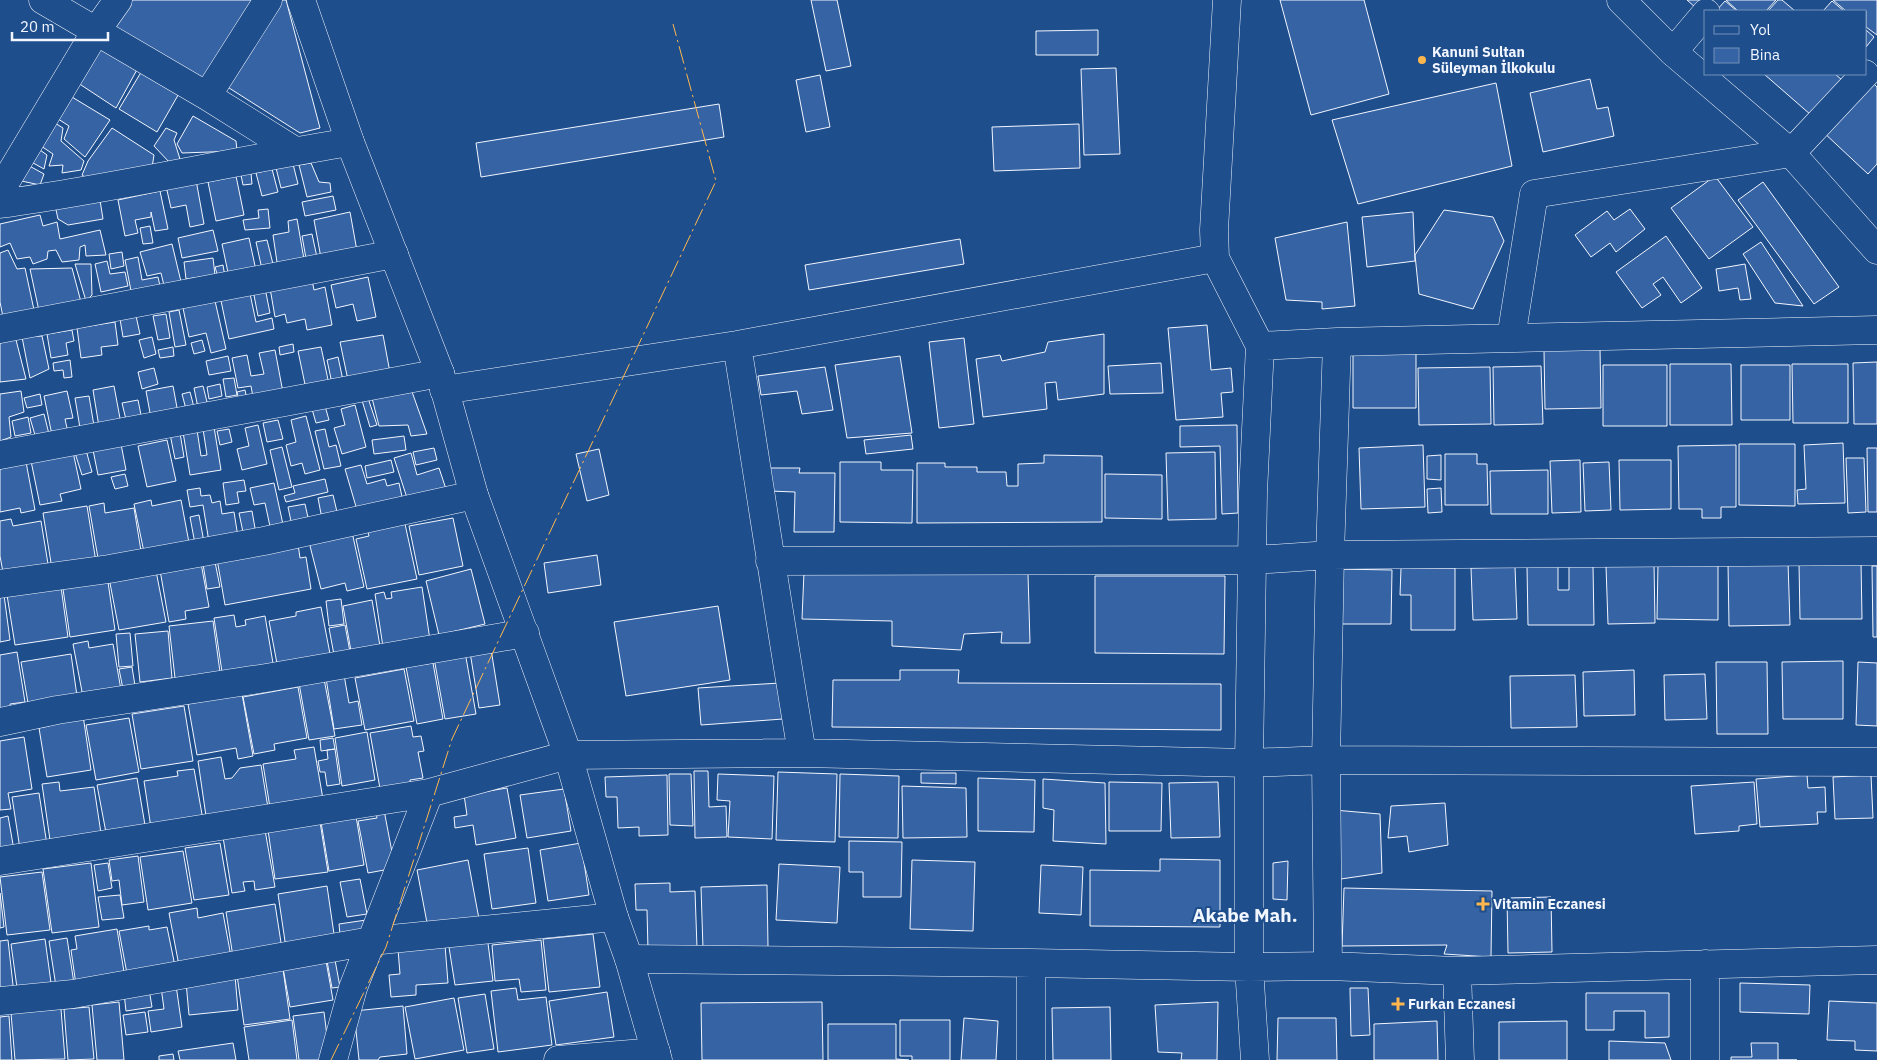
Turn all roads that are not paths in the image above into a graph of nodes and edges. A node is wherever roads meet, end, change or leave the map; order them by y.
1 (43, 0) edge
2 (118, 0) edge
3 (268, 0) edge
4 (301, 0) edge
5 (1227, 0) edge
6 (1621, 0) edge
7 (1716, 0) edge
8 (1708, 10) edge
9 (1704, 14) edge
10 (96, 32) junction
11 (1673, 52) junction
12 (1877, 61) edge
13 (1867, 71) edge
14 (1863, 75) edge
15 (207, 96) junction
16 (350, 142) junction
17 (295, 151) junction
18 (1791, 153) junction
19 (0, 191) edge
20 (0, 204) edge
21 (1877, 250) edge
22 (394, 254) junction
23 (1215, 258) junction
24 (0, 329) edge
25 (1877, 330) edge
26 (1512, 338) junction
27 (1337, 342) junction
28 (737, 345) junction
29 (1260, 346) junction
30 (442, 382) junction
31 (0, 455) edge
32 (474, 495) junction
33 (1877, 551) edge
34 (1330, 555) junction
35 (1254, 560) junction
36 (770, 562) junction
37 (0, 584) edge
38 (525, 633) junction
39 (0, 722) edge
40 (802, 753) junction
41 (568, 755) junction
42 (1326, 760) junction
43 (1877, 762) edge
44 (1249, 763) junction
45 (429, 793) junction
46 (0, 861) edge
47 (614, 917) junction
48 (371, 941) junction
49 (629, 959) junction
50 (1877, 960) edge
51 (1031, 963) junction
52 (1705, 964) junction
53 (1328, 966) junction
54 (1249, 967) junction
55 (1457, 971) junction
56 (0, 1001) edge
57 (657, 1056) edge
58 (333, 1060) edge
59 (558, 1060) edge
60 (1031, 1060) edge
61 (1255, 1060) edge
62 (1460, 1060) edge
63 (1706, 1060) edge

1 - 10 street
2 - 10 street
3 - 15 street
4 - 16 street
5 - 23 street
6 - 11 street
7 - 8 street
9 - 11 street
10 - 15 street
10 - 19 street
11 - 18 street
12 - 13 street
14 - 18 street
15 - 17 street
16 - 17 street
16 - 22 street
17 - 20 street
18 - 21 street
18 - 26 street
22 - 24 street
22 - 30 street
23 - 28 street
23 - 29 street
25 - 26 street
26 - 27 street
27 - 29 street
27 - 34 street
28 - 30 street
28 - 36 street
29 - 35 street
30 - 31 street
30 - 32 street
32 - 37 street
32 - 38 street
33 - 34 street
34 - 35 street
34 - 42 street
35 - 36 street
35 - 44 street
36 - 40 street
38 - 39 street
38 - 41 street
40 - 41 street
40 - 44 street
41 - 45 street
41 - 47 street
42 - 43 street
42 - 44 street
42 - 53 street
44 - 54 street
45 - 46 street
45 - 48 street
47 - 48 street
47 - 49 street
48 - 56 street
48 - 58 street
49 - 51 street
49 - 57 street
50 - 52 street
51 - 54 street
51 - 60 street
52 - 55 street
52 - 63 street
53 - 54 street
53 - 55 street
54 - 61 street
55 - 62 street
57 - 59 street

